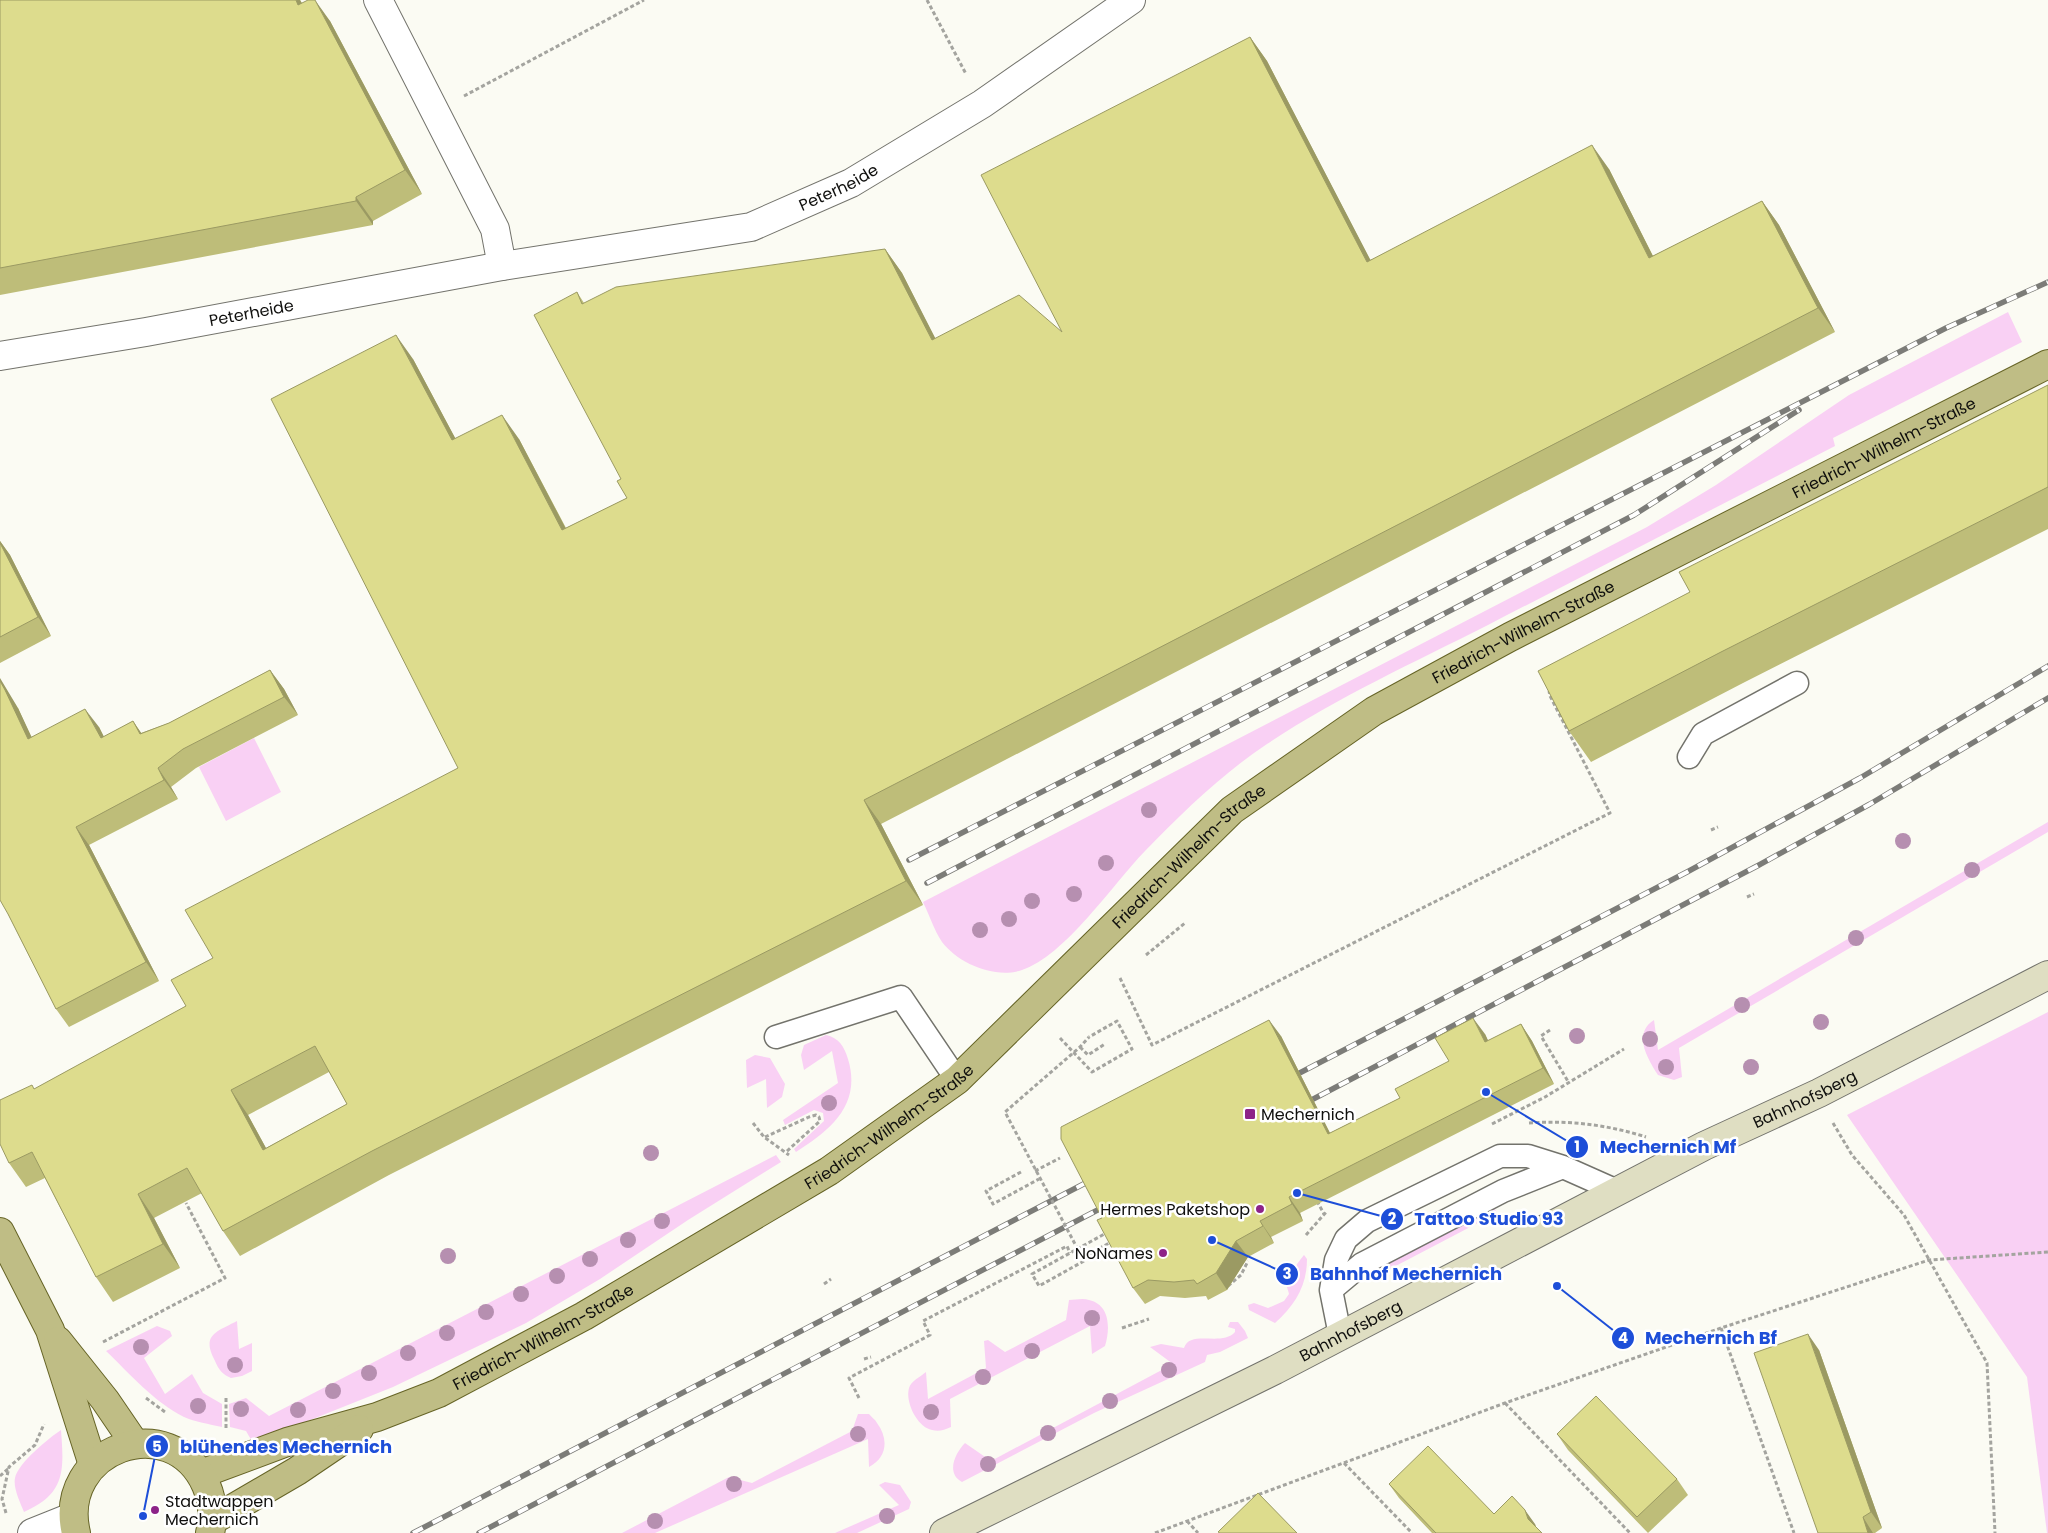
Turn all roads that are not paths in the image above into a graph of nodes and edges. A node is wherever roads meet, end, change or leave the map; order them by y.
1 (378, 0) edge
2 (1131, 0) edge
3 (502, 266) junction
4 (0, 356) edge
5 (2048, 364) edge
6 (1798, 683) dead end
7 (1690, 757) dead end
8 (2048, 975) edge
9 (776, 1037) dead end
10 (957, 1080) junction
11 (1563, 1167) junction
12 (1617, 1191) junction
13 (0, 1232) edge
14 (1331, 1290) junction
15 (50, 1330) junction
16 (1340, 1335) junction
17 (376, 1417) junction
18 (135, 1444) junction
19 (93, 1465) junction
20 (201, 1474) junction
21 (74, 1525) edge
22 (211, 1526) edge
23 (948, 1532) edge
24 (32, 1533) edge

1 - 3 street
2 - 3 street, Peterheide
3 - 4 street, Peterheide
5 - 10 main road, Friedrich-Wilhelm-Straße
6 - 7 lane
8 - 12 street, Bahnhofsberg
9 - 10 lane
10 - 17 main road, Friedrich-Wilhelm-Straße
11 - 12 lane
11 - 14 lane
11 - 14 lane
12 - 16 street, Bahnhofsberg
13 - 15 main road
14 - 16 lane
15 - 18 main road
15 - 19 main road
16 - 23 street, Bahnhofsberg
17 - 20 main road, Friedrich-Wilhelm-Straße
17 - 22 main road, Friedrich-Wilhelm-Straße
18 - 19 main road
18 - 20 main road
19 - 21 main road
20 - 22 main road
21 - 24 street

